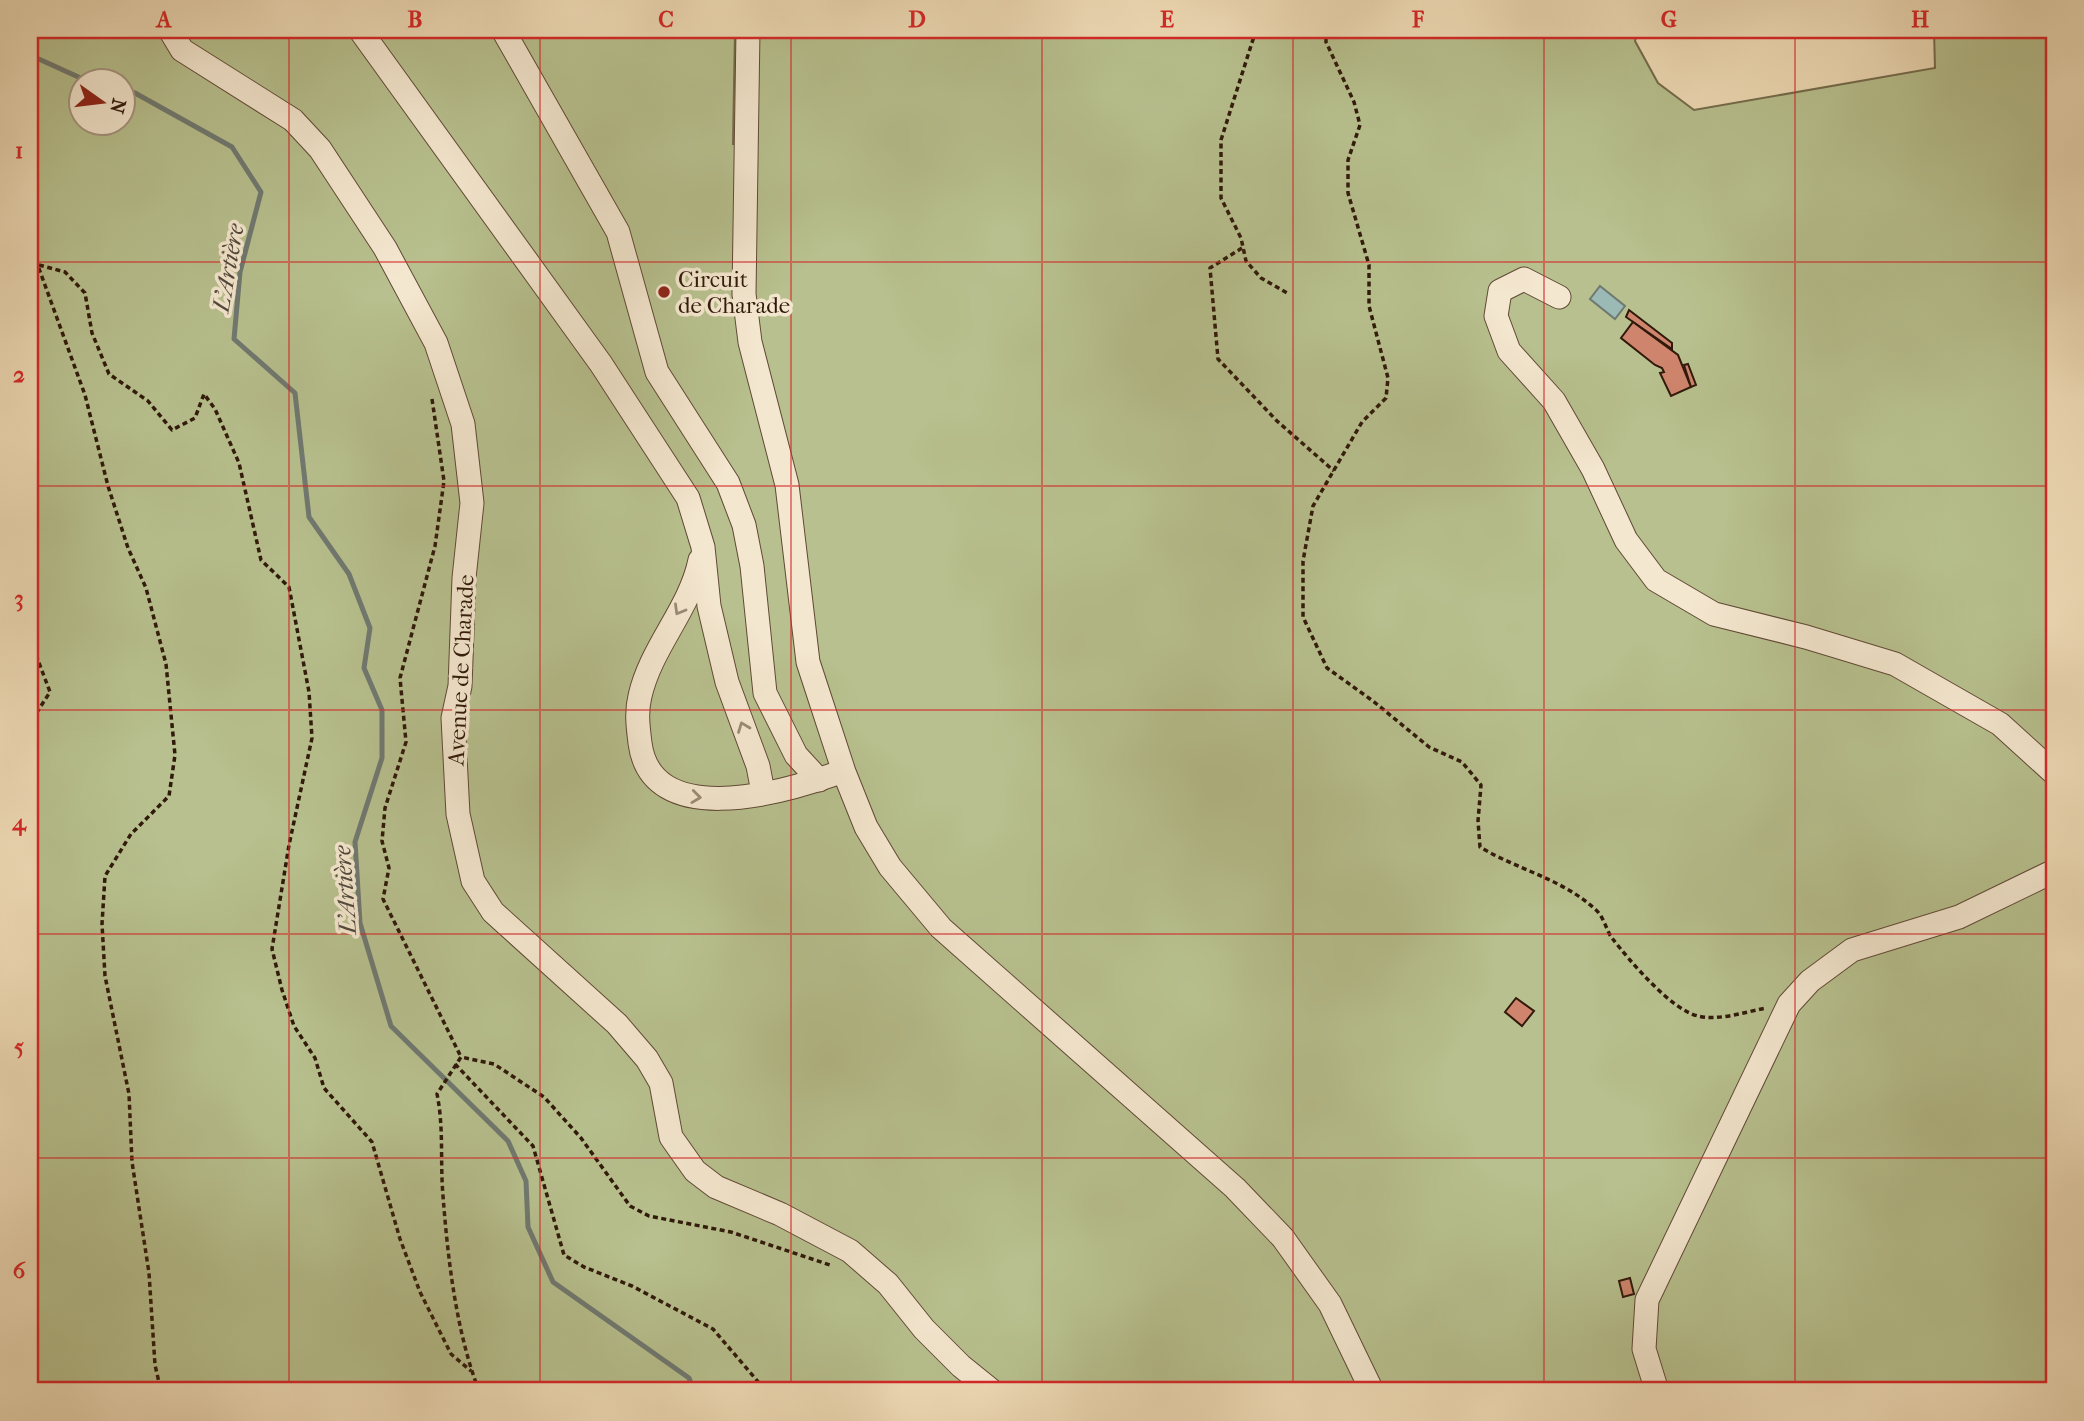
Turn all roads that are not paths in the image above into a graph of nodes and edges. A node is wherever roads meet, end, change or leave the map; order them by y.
1 (170, 30) edge
2 (360, 30) edge
3 (503, 30) edge
4 (748, 30) edge
5 (1559, 297) dead end
6 (703, 547) junction
7 (844, 772) junction
8 (2054, 773) edge
9 (819, 780) junction
10 (763, 792) junction
11 (2054, 871) edge
12 (992, 1391) edge
13 (1372, 1391) edge
14 (1657, 1391) edge

1 - 12 street, Avenue de Charade
2 - 6 street
3 - 9 street
4 - 7 street
5 - 8 street
10 -> 6 street
6 -> 10 street
7 - 9 street
7 - 13 street
9 - 10 street
11 - 14 street

